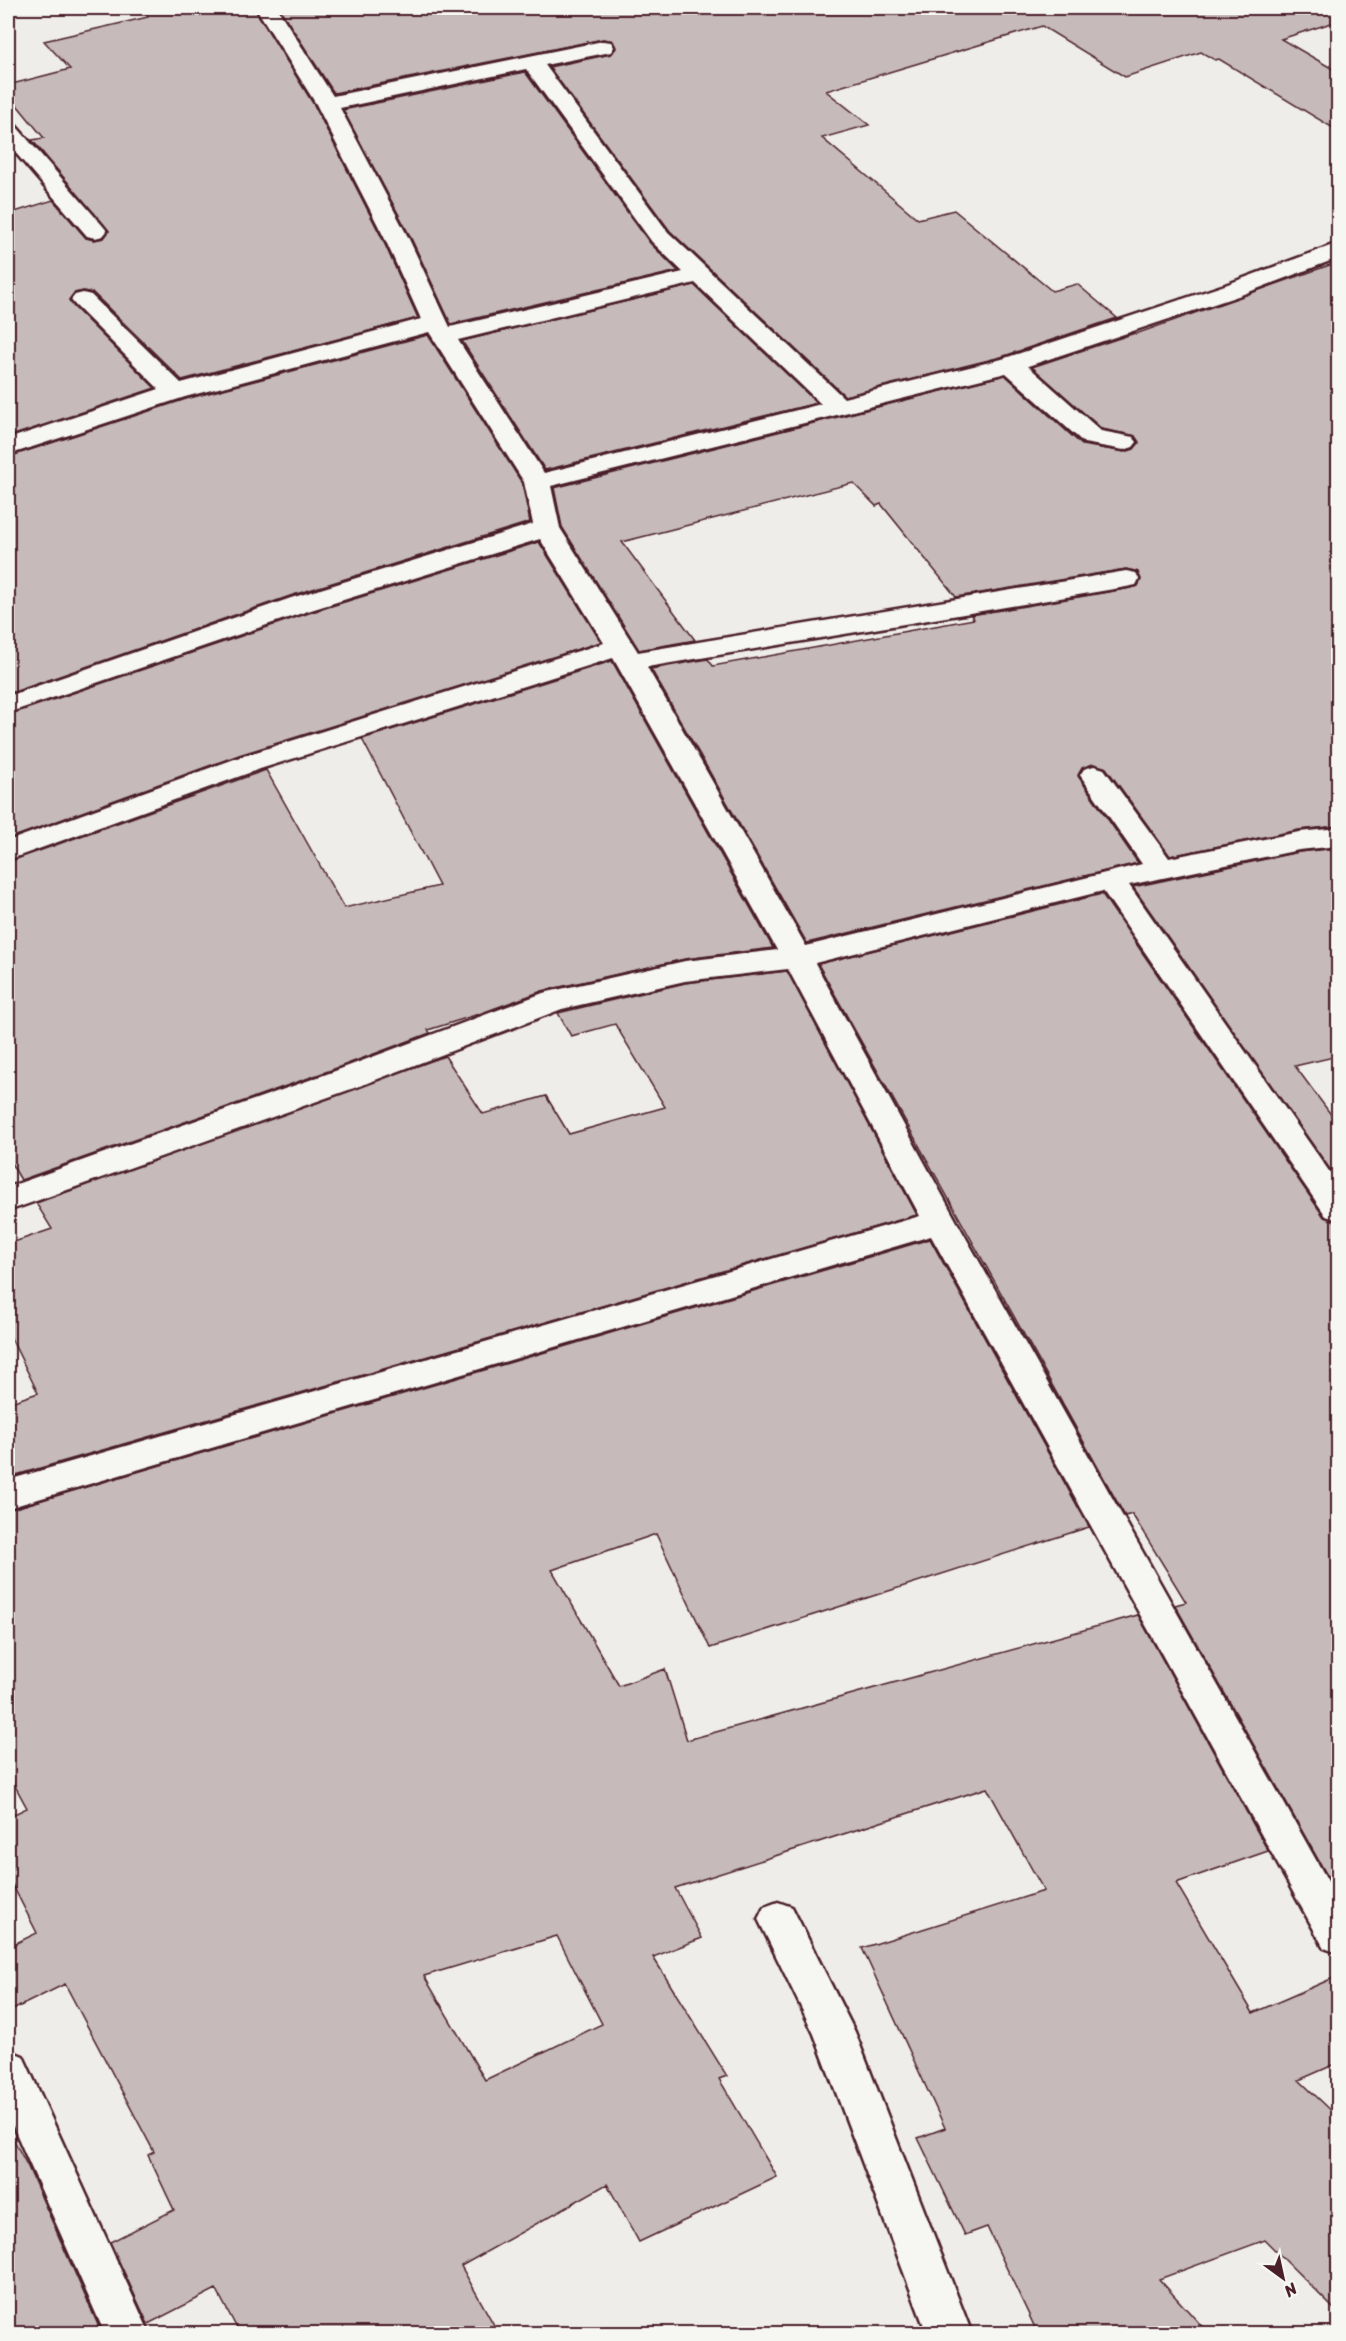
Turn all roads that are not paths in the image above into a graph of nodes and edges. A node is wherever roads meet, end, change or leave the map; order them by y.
1 (267, 8) edge
2 (603, 47) dead end
3 (532, 63) junction
4 (327, 104) junction
5 (8, 131) edge
6 (95, 231) dead end
7 (1338, 250) edge
8 (698, 275) junction
9 (83, 300) dead end
10 (440, 329) junction
11 (1011, 364) junction
12 (176, 392) junction
13 (838, 407) junction
14 (1124, 442) dead end
15 (8, 447) edge
16 (537, 482) junction
17 (547, 528) junction
18 (1126, 579) dead end
19 (625, 655) junction
20 (8, 705) edge
21 (1094, 775) dead end
22 (1338, 837) edge
23 (8, 851) edge
24 (1162, 870) junction
25 (1110, 880) junction
26 (797, 958) junction
27 (8, 1199) edge
28 (1338, 1208) edge
29 (940, 1222) junction
30 (8, 1494) edge
31 (778, 1919) dead end
32 (1338, 1936) edge
33 (8, 2068) edge
34 (128, 2334) edge
35 (950, 2334) edge

1 - 4 street
2 - 3 street
3 - 4 street
3 - 8 street
4 - 10 street
5 - 6 street
7 - 11 street
8 - 10 street
8 - 13 street
9 - 12 street
10 - 12 street
10 - 16 street
11 - 13 street
11 - 14 street
12 - 15 street
13 - 16 street
16 - 17 street
17 - 19 street
17 - 20 street
18 - 19 street
19 - 23 street
19 - 26 street
21 - 24 street
22 - 24 street
24 - 25 street
25 - 26 street
25 - 28 street
26 - 27 street
26 - 29 street
29 - 30 street
29 - 32 street
31 - 35 street
33 - 34 street

